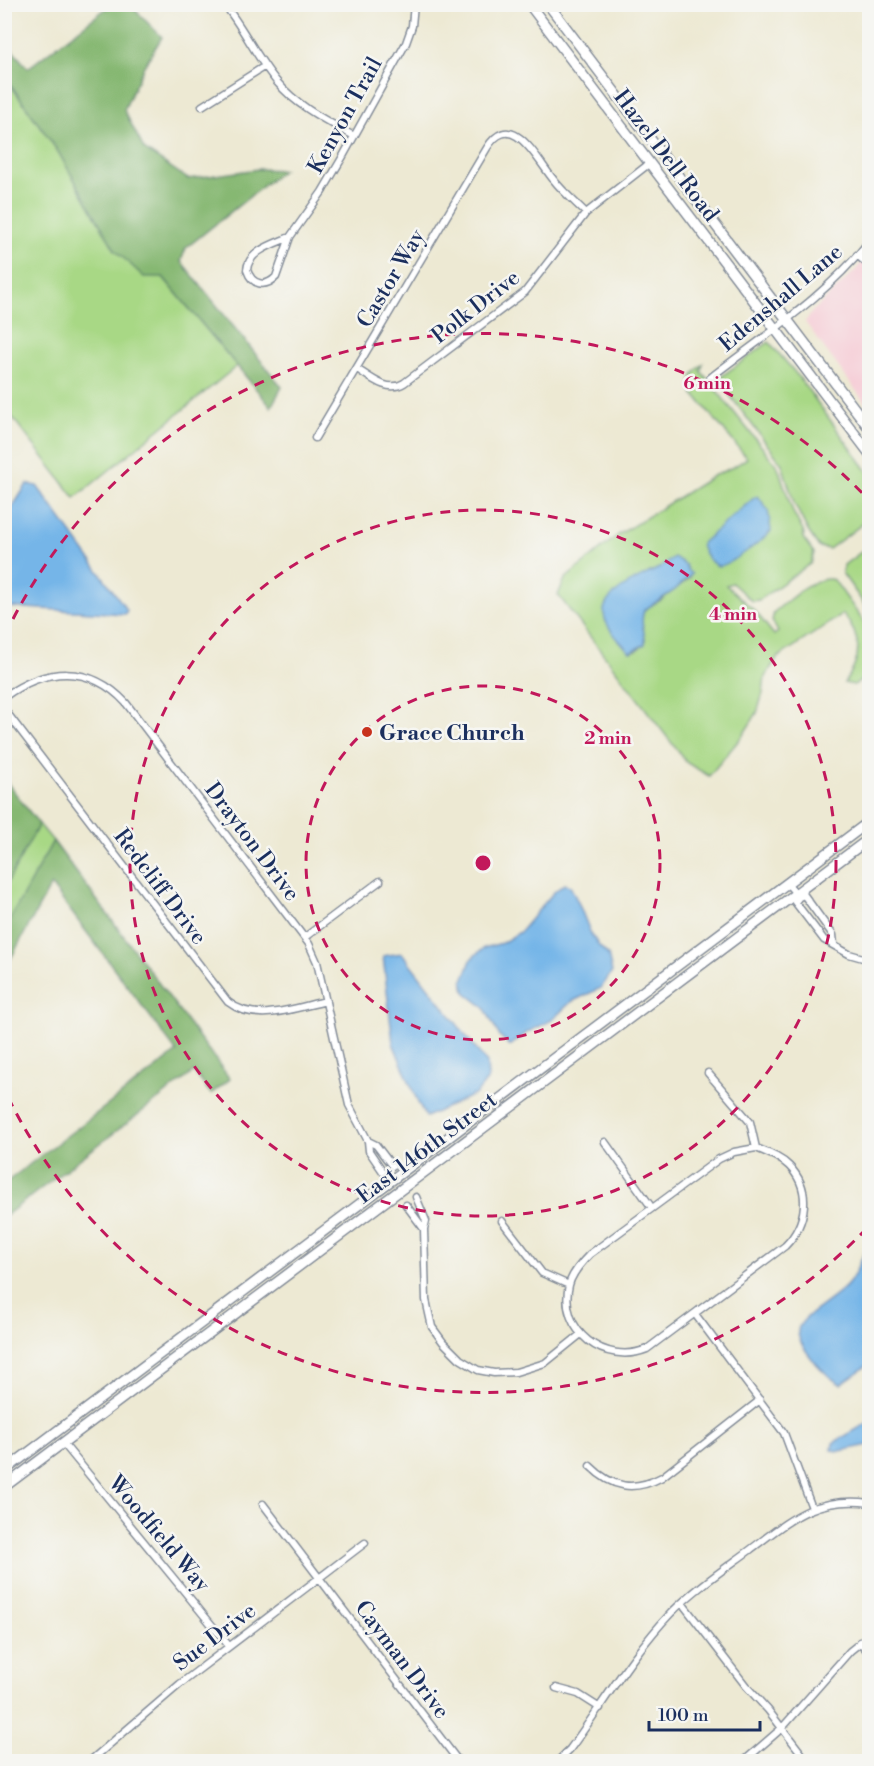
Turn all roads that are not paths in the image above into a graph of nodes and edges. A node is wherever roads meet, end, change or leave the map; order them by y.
1 (224, 4) edge
2 (414, 4) edge
3 (529, 4) edge
4 (548, 4) edge
5 (265, 66) junction
6 (202, 106) dead end
7 (354, 136) junction
8 (650, 163) junction
9 (586, 213) junction
10 (290, 237) junction
11 (870, 240) edge
12 (863, 248) junction
13 (869, 253) edge
14 (857, 255) junction
15 (870, 266) edge
16 (786, 320) junction
17 (774, 329) junction
18 (357, 369) junction
19 (710, 378) dead end
20 (870, 429) edge
21 (315, 438) dead end
22 (870, 454) edge
23 (4, 697) edge
24 (4, 709) edge
25 (870, 821) edge
26 (870, 838) edge
27 (380, 881) dead end
28 (788, 883) junction
29 (797, 895) junction
30 (305, 938) junction
31 (834, 944) junction
32 (870, 960) edge
33 (326, 1001) junction
34 (708, 1073) dead end
35 (368, 1141) junction
36 (605, 1143) dead end
37 (756, 1148) junction
38 (392, 1166) dead end
39 (384, 1173) dead end
40 (416, 1197) dead end
41 (406, 1205) dead end
42 (652, 1208) junction
43 (502, 1221) dead end
44 (423, 1229) junction
45 (569, 1285) junction
46 (695, 1314) junction
47 (581, 1335) junction
48 (760, 1400) junction
49 (63, 1443) junction
50 (590, 1466) dead end
51 (4, 1471) edge
52 (4, 1487) edge
53 (870, 1503) edge
54 (263, 1504) dead end
55 (812, 1508) junction
56 (365, 1543) dead end
57 (319, 1578) junction
58 (682, 1603) junction
59 (870, 1635) edge
60 (860, 1642) junction
61 (229, 1646) junction
62 (870, 1654) edge
63 (556, 1688) dead end
64 (600, 1708) junction
65 (782, 1728) junction
66 (88, 1761) edge
67 (459, 1761) edge
68 (557, 1761) edge
69 (742, 1761) edge
70 (808, 1761) edge

1 - 5 street
2 - 7 street, Kenyon Trail
3 - 8 main road, Hazel Dell Road
4 - 16 main road, Hazel Dell Road
5 - 6 street
5 - 7 street
7 - 10 street, Kenyon Trail
8 - 9 street, Polk Drive
8 - 17 main road, Hazel Dell Road
9 - 18 street, Polk Drive
9 - 18 street, Castor Way
10 - 10 street, Kenyon Trail
11 - 12 street, Edenshall Lane
12 - 13 street
12 - 14 street, Edenshall Lane
14 - 15 street
14 - 16 street, Edenshall Lane
16 - 17 street, Edenshall Lane
16 - 20 main road, Hazel Dell Road
17 - 19 street, Edenshall Lane
17 - 22 main road, Hazel Dell Road
18 - 21 street, Castor Way
23 - 30 street, Drayton Drive
24 - 33 street, Redcliff Drive
25 - 28 main road, East 146th Street
26 - 29 main road, East 146th Street
27 - 30 street
28 - 29 street
28 - 51 main road, East 146th Street
29 - 31 street
29 - 31 street
29 - 49 main road, East 146th Street
30 - 33 street, Drayton Drive
31 - 32 street
33 - 35 street, Drayton Drive
34 - 37 street
35 - 38 street, Drayton Drive
35 - 39 street, Drayton Drive
36 - 42 street
37 - 42 street
37 - 46 street
40 - 44 street
41 - 44 street
42 - 45 street
43 - 45 street
44 - 47 street
45 - 47 street
46 - 47 street
46 - 48 street
48 - 50 street
48 - 55 street
49 - 52 main road, East 146th Street
49 - 61 street, Woodfield Way
53 - 55 street
54 - 57 street, Cayman Drive
55 - 58 street
56 - 57 street, Sue Drive
57 - 61 street, Sue Drive
57 - 67 street, Cayman Drive
58 - 64 street
58 - 65 street
59 - 60 street
60 - 62 street
60 - 65 street
61 - 66 street, Sue Drive
63 - 64 street
64 - 68 street
65 - 69 street
65 - 70 street

